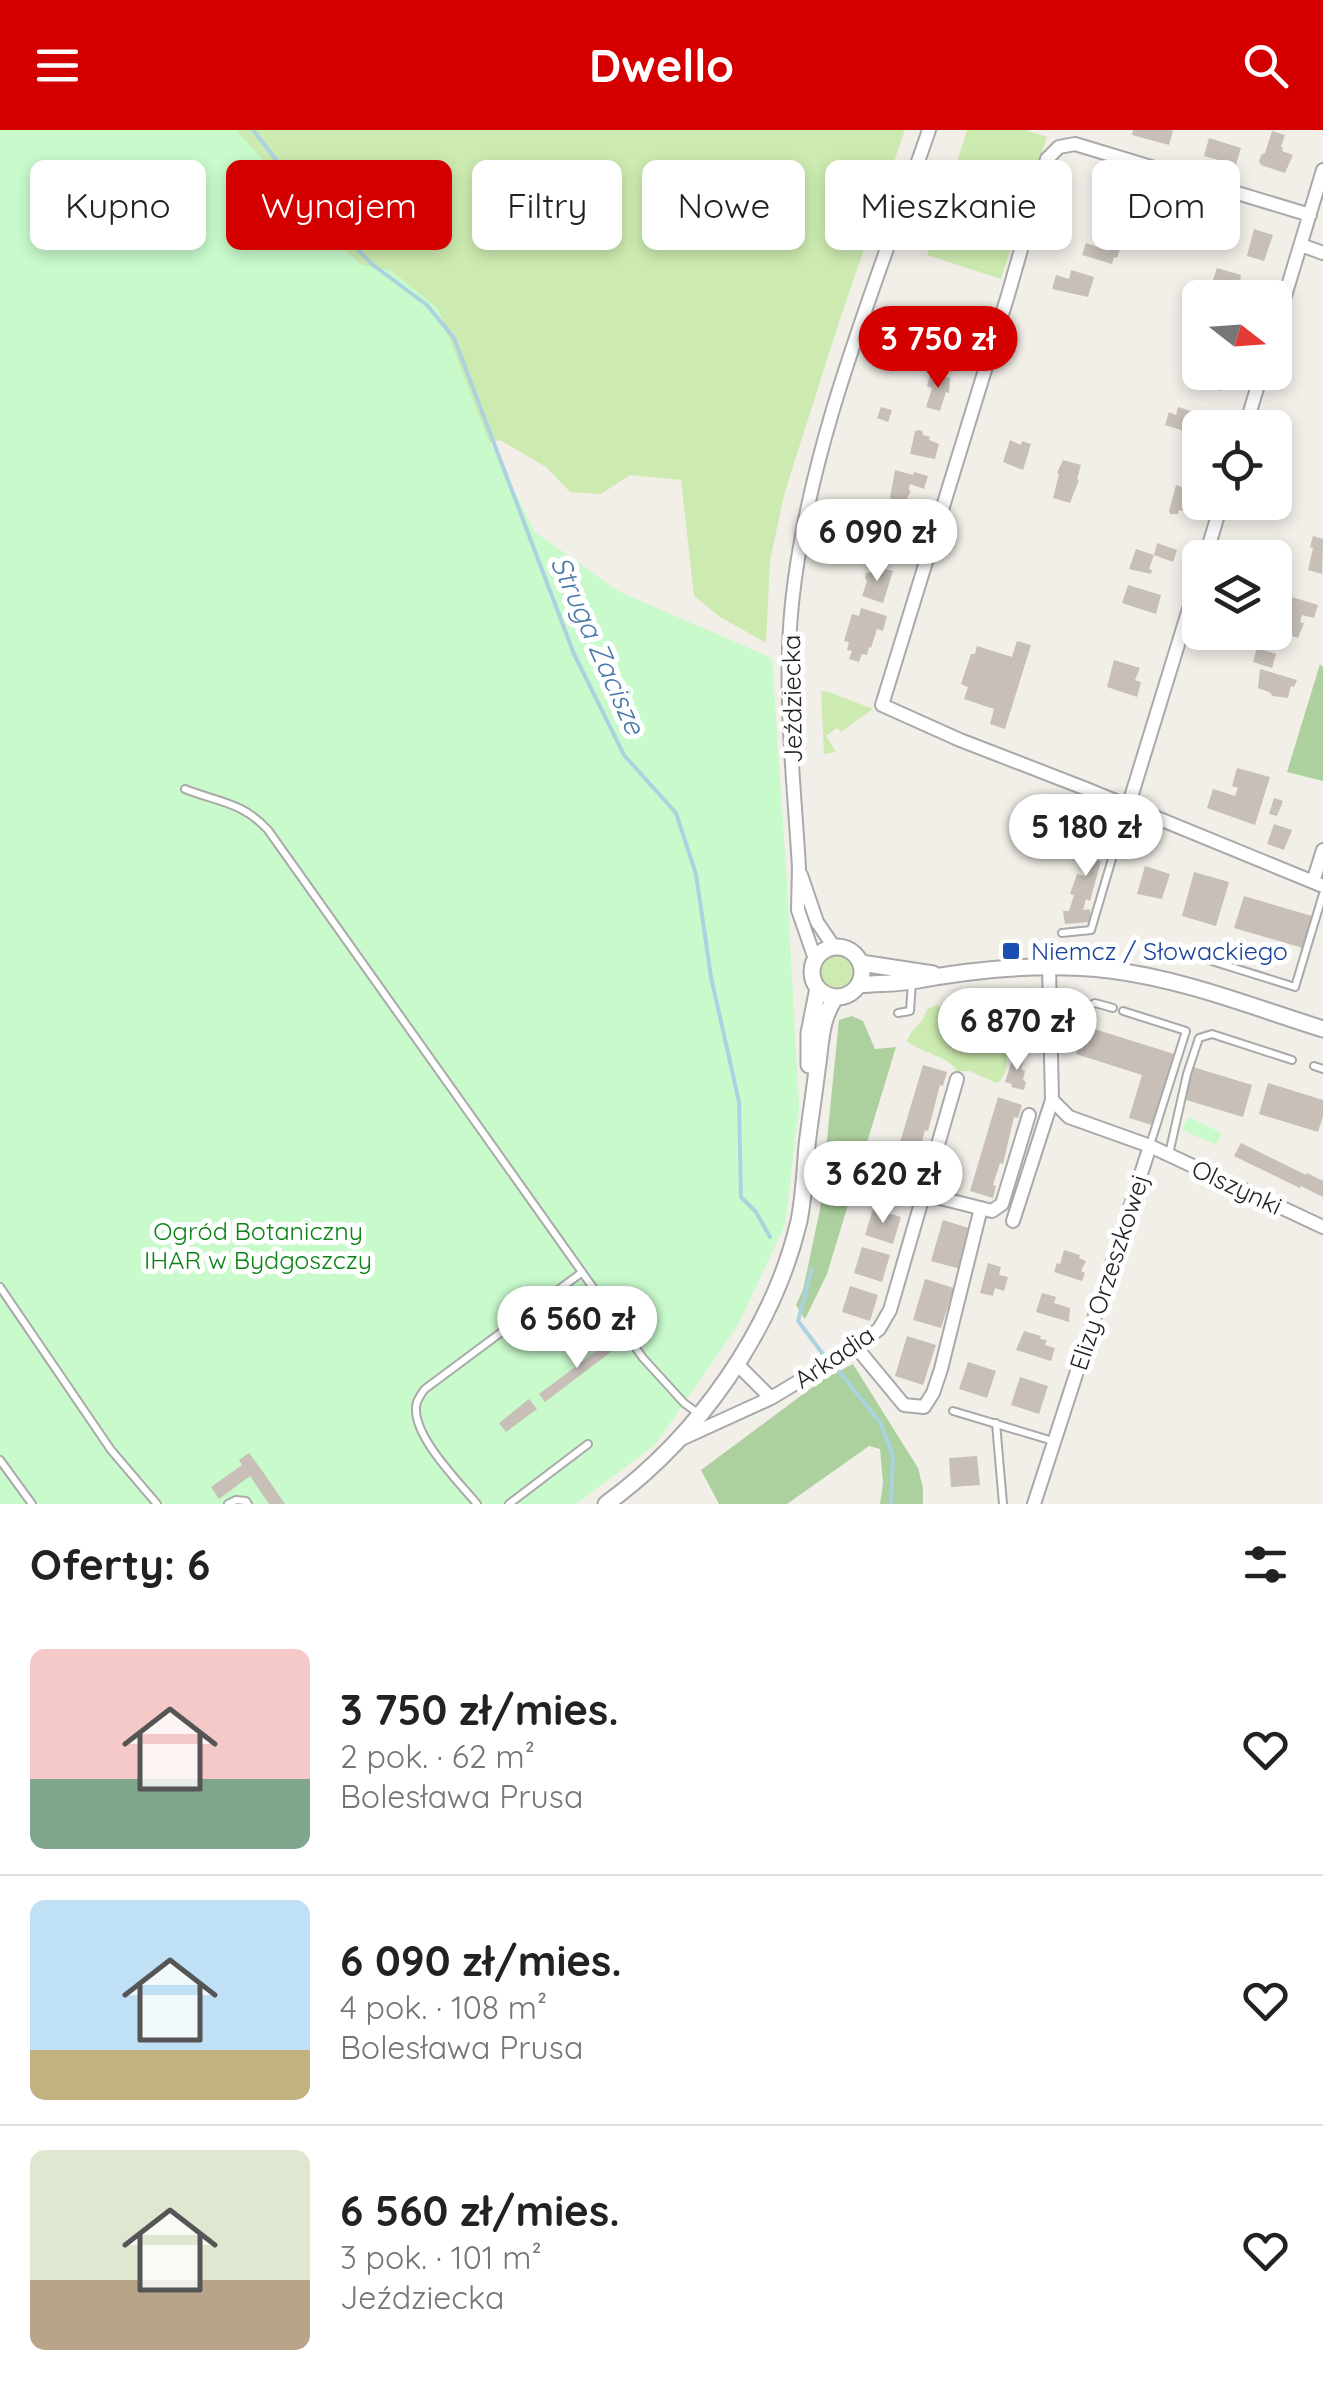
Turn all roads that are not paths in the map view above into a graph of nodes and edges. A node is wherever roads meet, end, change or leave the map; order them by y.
1 (930, 130) edge
2 (1323, 170) edge
3 (1310, 214) junction
4 (1301, 245) junction
5 (1323, 253) edge
6 (1290, 280) edge
7 (1182, 632) edge
8 (184, 789) dead end
9 (1128, 807) junction
10 (1323, 850) edge
11 (799, 868) junction
12 (1320, 887) edge
13 (1062, 933) dead end
14 (834, 946) junction
15 (1170, 948) dead end
16 (816, 959) junction
17 (861, 963) junction
18 (1049, 966) junction
19 (937, 974) junction
20 (912, 981) junction
21 (859, 985) junction
22 (818, 988) junction
23 (836, 997) junction
24 (1113, 1008) dead end
25 (1123, 1010) dead end
26 (898, 1013) dead end
27 (1050, 1021) junction
28 (1323, 1029) edge
29 (1292, 1060) dead end
30 (1314, 1066) dead end
31 (1323, 1069) edge
32 (957, 1079) dead end
33 (813, 1089) junction
34 (1052, 1100) junction
35 (1029, 1116) dead end
36 (1150, 1146) junction
37 (1169, 1155) junction
38 (924, 1194) junction
39 (981, 1208) junction
40 (1012, 1221) dead end
41 (1323, 1227) edge
42 (581, 1273) junction
43 (0, 1287) edge
44 (856, 1347) junction
45 (736, 1363) junction
46 (770, 1398) junction
47 (954, 1411) dead end
48 (700, 1414) junction
49 (996, 1424) junction
50 (677, 1441) junction
51 (1054, 1441) junction
52 (588, 1444) dead end
53 (0, 1460) edge
54 (32, 1504) edge
55 (157, 1504) edge
56 (228, 1504) edge
57 (248, 1504) edge
58 (477, 1504) edge
59 (509, 1504) edge
60 (606, 1504) edge
61 (1004, 1504) edge
62 (1034, 1504) edge

1 - 11 street, Jeździecka
2 - 3 street
3 - 4 street
3 - 9 street
4 - 5 street
4 - 6 street
7 - 9 street
8 - 42 lane
9 - 12 street
9 - 13 lane
10 - 12 street
11 - 14 street, Jeździecka
11 - 16 street, Jeździecka
12 - 15 lane
14 - 16 street
14 - 17 street
16 - 22 street
17 - 19 street
17 - 21 street
18 - 19 street
18 - 27 street
18 - 28 street
19 - 20 street
20 - 21 street
20 - 26 lane
21 - 23 street
22 - 23 street
22 - 33 street
23 - 33 street
24 - 27 lane
25 - 36 lane
27 - 34 street
29 - 37 lane
30 - 31 lane
32 - 38 street, Arkadia
33 - 45 street
34 - 36 street, Elizy Orzeszkowej
34 - 40 street
35 - 39 street
36 - 37 street, Olszynki
36 - 51 street, Elizy Orzeszkowej
37 - 41 street, Olszynki
38 - 39 street
38 - 44 street, Arkadia
39 - 44 street
42 - 48 lane
42 - 58 lane
43 - 55 lane
44 - 46 street, Arkadia
45 - 46 street, Arkadia
45 - 48 street
46 - 50 street, Arkadia
47 - 49 lane
48 - 50 street
49 - 51 lane
49 - 61 lane
50 - 60 street
51 - 62 street, Elizy Orzeszkowej
52 - 59 lane
53 - 54 lane
56 - 57 lane

